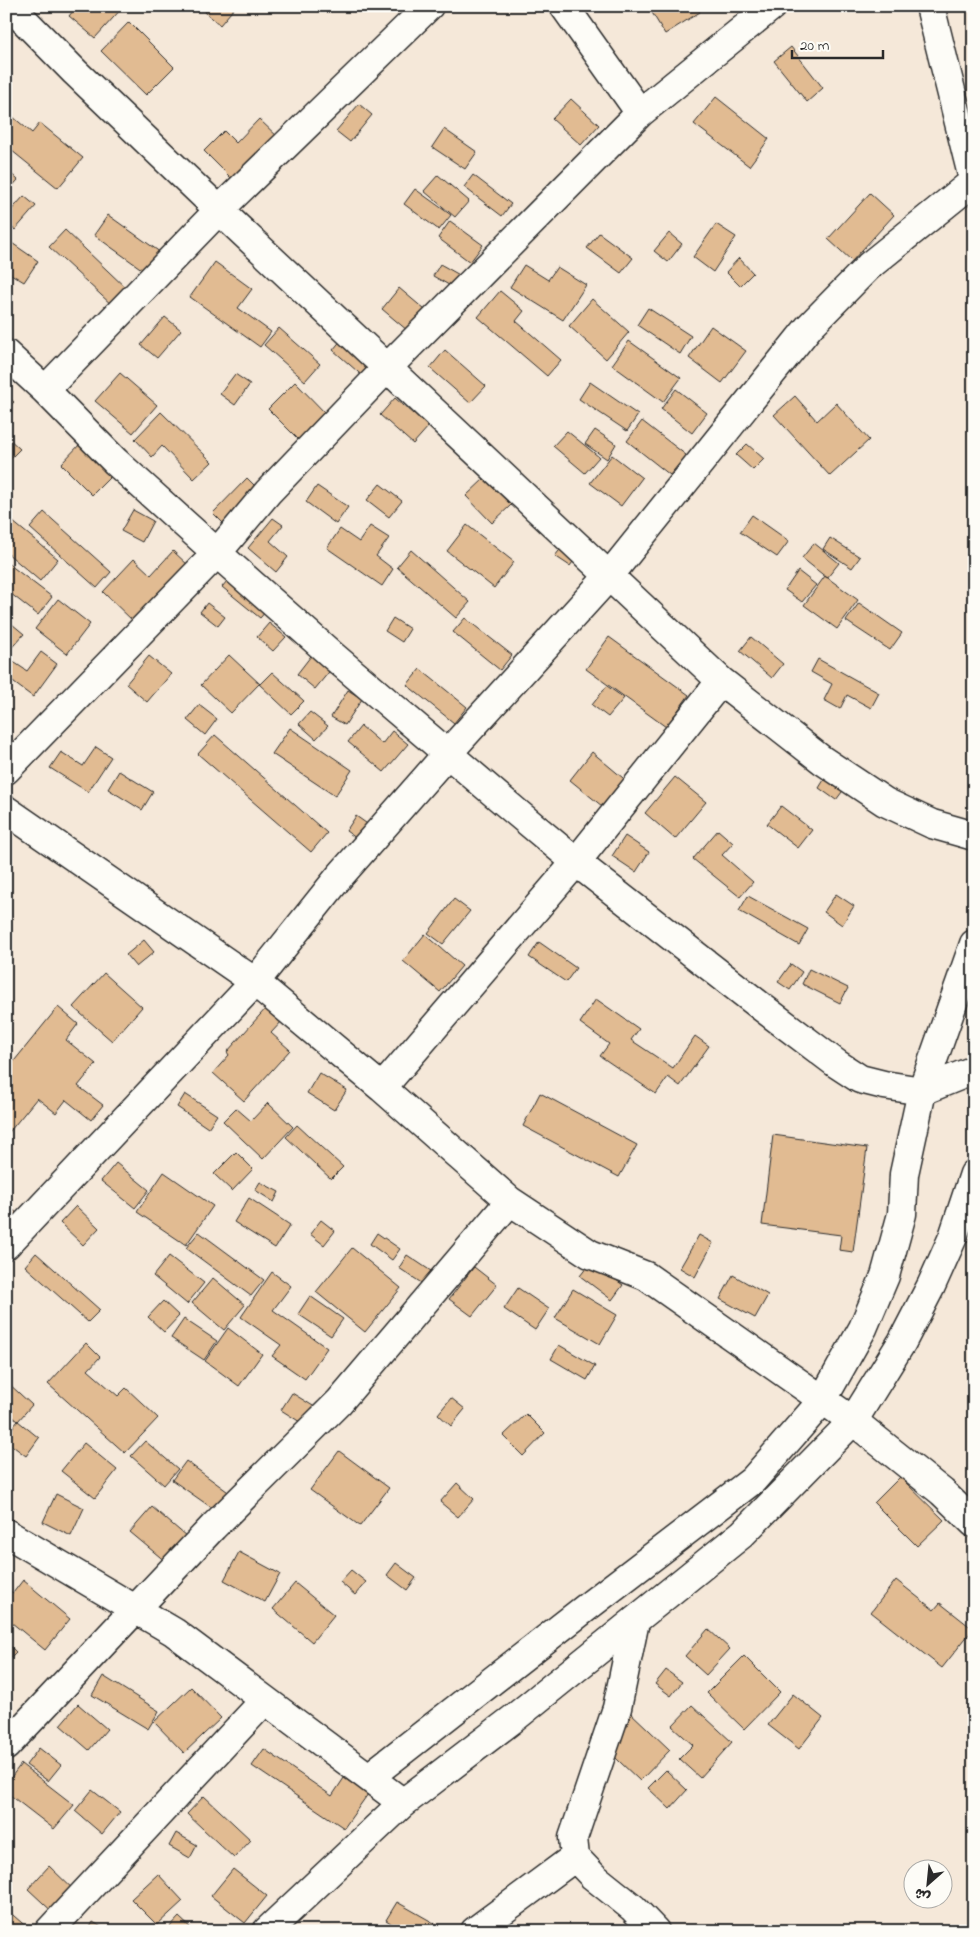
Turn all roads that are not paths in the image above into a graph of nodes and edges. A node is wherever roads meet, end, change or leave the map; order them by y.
1 (10, 6) edge
2 (429, 6) edge
3 (564, 6) edge
4 (772, 6) edge
5 (930, 6) edge
6 (640, 113) junction
7 (974, 182) edge
8 (219, 210) junction
9 (6, 354) edge
10 (388, 367) junction
11 (45, 390) junction
12 (217, 553) junction
13 (609, 576) junction
14 (721, 681) junction
15 (448, 753) junction
16 (6, 770) edge
17 (6, 810) edge
18 (974, 836) edge
19 (576, 862) junction
20 (974, 944) edge
21 (255, 982) junction
22 (974, 1070) edge
23 (382, 1088) junction
24 (922, 1091) junction
25 (974, 1174) edge
26 (510, 1201) junction
27 (6, 1245) edge
28 (822, 1401) junction
29 (853, 1421) junction
30 (974, 1523) edge
31 (6, 1532) edge
32 (136, 1609) junction
33 (635, 1621) junction
34 (265, 1700) junction
35 (6, 1746) edge
36 (369, 1778) junction
37 (403, 1803) junction
38 (575, 1857) junction
39 (49, 1931) edge
40 (267, 1931) edge
41 (476, 1931) edge
42 (655, 1931) edge

1 - 8 street
2 - 8 street
3 - 6 street
4 - 6 street
5 - 7 street
6 - 10 street
7 - 13 street
8 - 10 street
8 - 11 street
9 - 11 street
10 - 12 street
10 - 13 street
11 - 12 street
12 - 15 street
12 - 16 street
13 - 14 street
13 - 15 street
14 - 18 street
14 - 19 street
15 - 19 street
15 - 21 street
17 - 21 street
19 - 23 street
19 - 24 street
20 - 24 street
21 - 23 street
21 - 27 street
22 - 24 street
23 - 26 street
24 - 28 street
25 - 29 street
26 - 28 street
26 - 32 street
28 - 29 street
28 - 36 street
29 - 30 street
29 - 33 street
31 - 32 street
32 - 34 street
32 - 35 street
33 - 37 street
33 - 38 street
34 - 36 street
34 - 39 street
36 - 37 street
37 - 40 street
38 - 41 street
38 - 42 street

